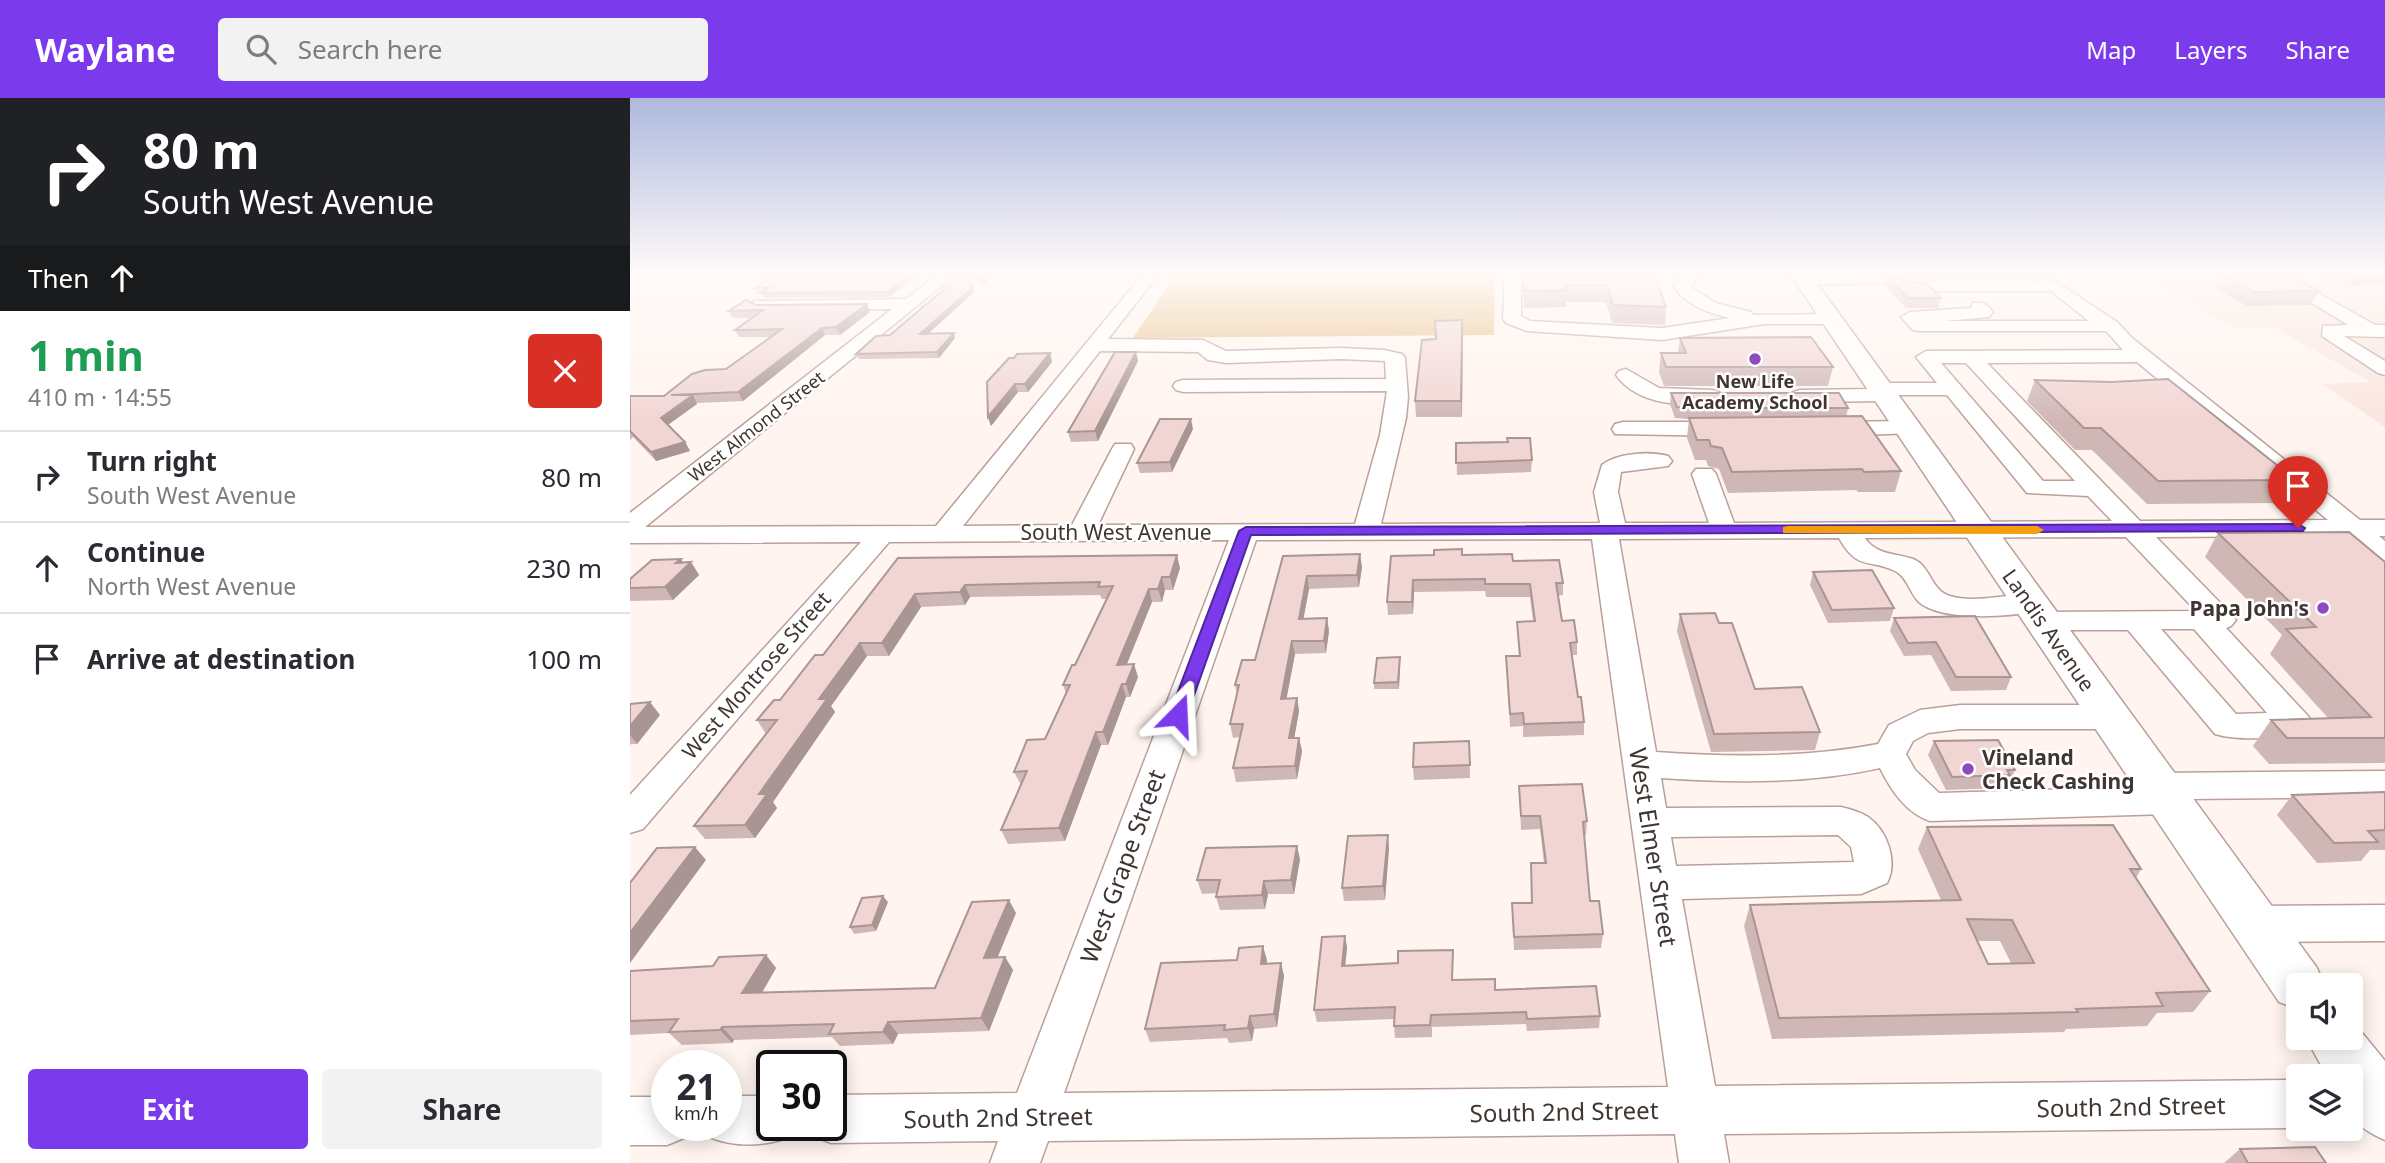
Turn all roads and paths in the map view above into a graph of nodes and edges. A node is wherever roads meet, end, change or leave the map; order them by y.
1 (885, 324) edge
2 (1112, 324) edge
3 (1522, 324) edge
4 (1732, 324) edge
5 (1835, 324) edge
6 (1917, 324) edge
7 (2106, 325) joint
8 (2378, 331) edge
9 (1095, 345) junction
10 (2133, 349) junction
11 (2107, 356) junction
12 (1971, 357) junction
13 (2385, 369) edge
14 (1626, 375) dead end
15 (1995, 383) junction
16 (2140, 383) edge
17 (2176, 383) junction
18 (1396, 385) junction
19 (1183, 386) dead end
20 (1952, 388) junction
21 (2034, 389) edge
22 (1883, 392) junction
23 (1732, 396) edge
24 (1773, 396) edge
25 (1908, 428) junction
26 (1623, 429) dead end
27 (1745, 429) edge
28 (1813, 429) edge
29 (1123, 449) dead end
30 (1660, 461) dead end
31 (1704, 474) dead end
32 (2095, 489) junction
33 (630, 526) edge
34 (2353, 528) junction
35 (2385, 528) edge
36 (2136, 529) junction
37 (1367, 530) junction
38 (1609, 530) junction
39 (1724, 530) junction
40 (1848, 530) junction
41 (1979, 530) junction
42 (1246, 531) junction
43 (1082, 532) junction
44 (883, 533) junction
45 (944, 533) junction
46 (630, 534) edge
47 (2385, 554) edge
48 (2037, 612) junction
49 (2202, 620) junction
50 (2137, 621) junction
51 (2110, 717) junction
52 (1889, 754) junction
53 (1641, 764) junction
54 (2385, 785) edge
55 (2163, 793) junction
56 (630, 819) edge
57 (1651, 823) junction
58 (1660, 883) junction
59 (2385, 923) edge
60 (2255, 924) junction
61 (2290, 973) edge
62 (2341, 1050) edge
63 (2286, 1104) edge
64 (2375, 1105) edge
65 (1696, 1110) junction
66 (1032, 1117) junction
67 (847, 1119) edge
68 (630, 1121) edge
69 (651, 1121) edge
70 (1014, 1163) edge
71 (1704, 1163) edge

1 - 33 street, West Almond Street
2 - 9 street
3 - 4 street
5 - 22 main road, Landis Avenue
6 - 7 street
7 - 10 street
8 - 13 street
9 - 18 street
9 - 45 street
10 - 11 street
10 - 17 street
11 - 12 street
11 - 15 street
12 - 15 street
12 - 20 street
14 - 23 street
15 - 21 street
15 - 32 street
16 - 17 street
17 - 34 street
18 - 19 street
18 - 37 street
20 - 22 street
20 - 32 street
22 - 24 street
22 - 25 main road, Landis Avenue
25 - 28 street
25 - 41 main road, Landis Avenue
26 - 27 street
29 - 43 street
30 - 38 street, West Elmer Street
31 - 39 street
32 - 36 street
34 - 35 street, South West Avenue
34 - 36 street, South West Avenue
34 - 47 street
36 - 41 street, South West Avenue
36 - 49 street
37 - 38 street, South West Avenue
37 - 42 street, South West Avenue
38 - 39 street, South West Avenue
38 - 53 street, West Elmer Street
39 - 40 street, South West Avenue
40 - 41 street, South West Avenue
40 - 48 street
41 - 48 main road, Landis Avenue
42 - 43 street, South West Avenue
42 - 66 street, West Grape Street
43 - 45 street, South West Avenue
44 - 45 street, South West Avenue
44 - 46 street, South West Avenue
44 - 56 street, West Montrose Street
48 - 50 street
48 - 51 main road, Landis Avenue
49 - 50 street
49 - 50 street
51 - 52 street
51 - 55 main road, Landis Avenue
52 - 53 street
52 - 55 street
53 - 57 street, West Elmer Street
54 - 55 street
55 - 60 main road, Landis Avenue
57 - 58 street, West Elmer Street
57 - 58 street
58 - 65 street, West Elmer Street
59 - 60 street
60 - 61 main road, Landis Avenue
62 - 64 main road
63 - 65 street, South 2nd Street
65 - 66 street, South 2nd Street
65 - 71 street, West Elmer Street
66 - 67 street, South 2nd Street
66 - 70 street, West Grape Street
68 - 69 street

